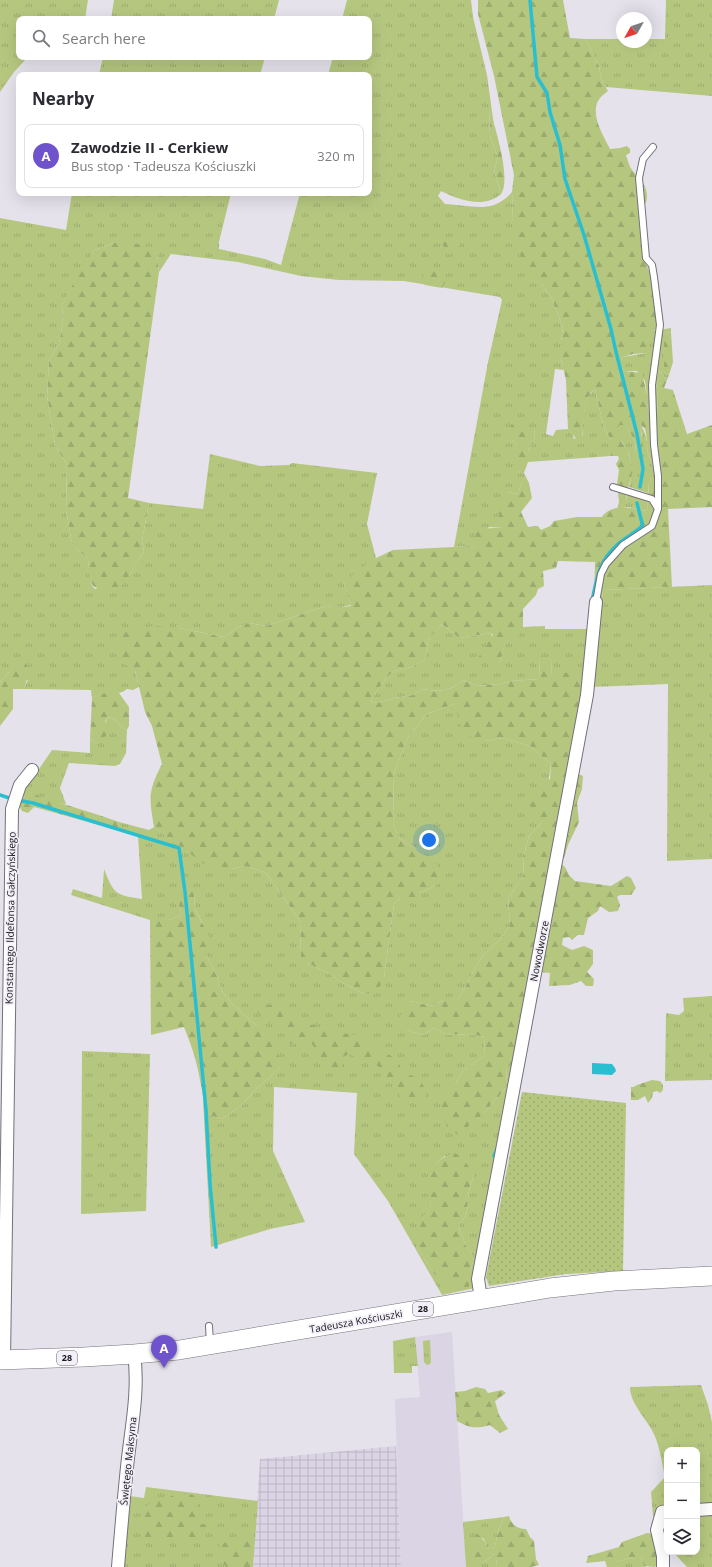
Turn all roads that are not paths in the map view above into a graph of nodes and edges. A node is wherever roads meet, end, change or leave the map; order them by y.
1 (653, 147) dead end
2 (613, 486) dead end
3 (658, 509) junction
4 (596, 602) joint
5 (32, 770) dead end
6 (6, 872) edge
7 (712, 1276) edge
8 (481, 1299) junction
9 (134, 1354) junction
10 (2, 1360) edge
11 (712, 1509) edge
12 (700, 1510) edge
13 (664, 1512) edge
14 (118, 1567) edge
15 (664, 1567) edge

1 - 3 lane
2 - 3 lane
3 - 4 lane
4 - 8 street, Nowodworze
5 - 6 street, Konstantego Ildefonsa Gałczyńskiego
6 - 10 street, Konstantego Ildefonsa Gałczyńskiego
7 - 8 main road, Tadeusza Kościuszki / 28
8 - 9 main road, Tadeusza Kościuszki / 28
9 - 10 main road, Tadeusza Kościuszki / 28
9 - 14 street, Świętego Maksyma
11 - 12 street
13 - 15 street

